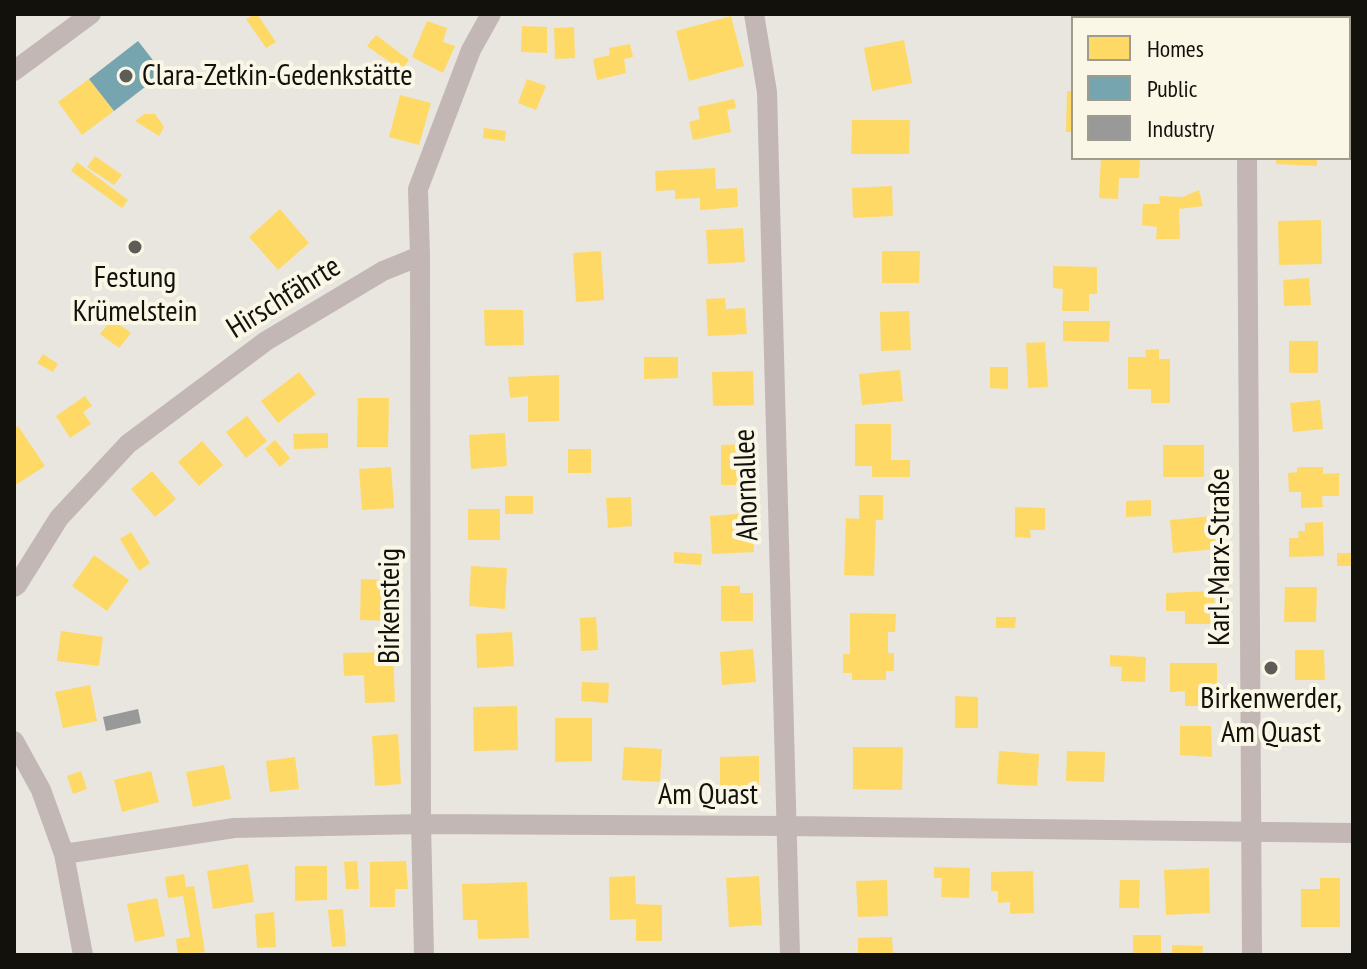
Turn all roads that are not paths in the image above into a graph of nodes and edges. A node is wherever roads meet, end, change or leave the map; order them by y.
1 (91, 14) edge
2 (491, 14) edge
3 (754, 14) edge
4 (14, 71) edge
5 (1247, 160) edge
6 (420, 256) junction
7 (14, 587) edge
8 (14, 741) edge
9 (421, 824) junction
10 (787, 826) junction
11 (1252, 831) junction
12 (1353, 833) edge
13 (64, 854) junction
14 (83, 955) edge
15 (424, 955) edge
16 (790, 955) edge
17 (1252, 955) edge

1 - 4 street
2 - 6 street
3 - 10 street, Ahornallee
5 - 11 street, Karl-Marx-Straße
6 - 7 street, Hirschfährte
6 - 9 street, Birkensteig
8 - 13 street
9 - 10 street, Am Quast
9 - 13 street, Am Quast
9 - 15 street, Birkensteig
10 - 11 street, Am Quast
10 - 16 street, Ahornallee
11 - 12 street, Am Quast
11 - 17 street, Karl-Marx-Straße
13 - 14 street

